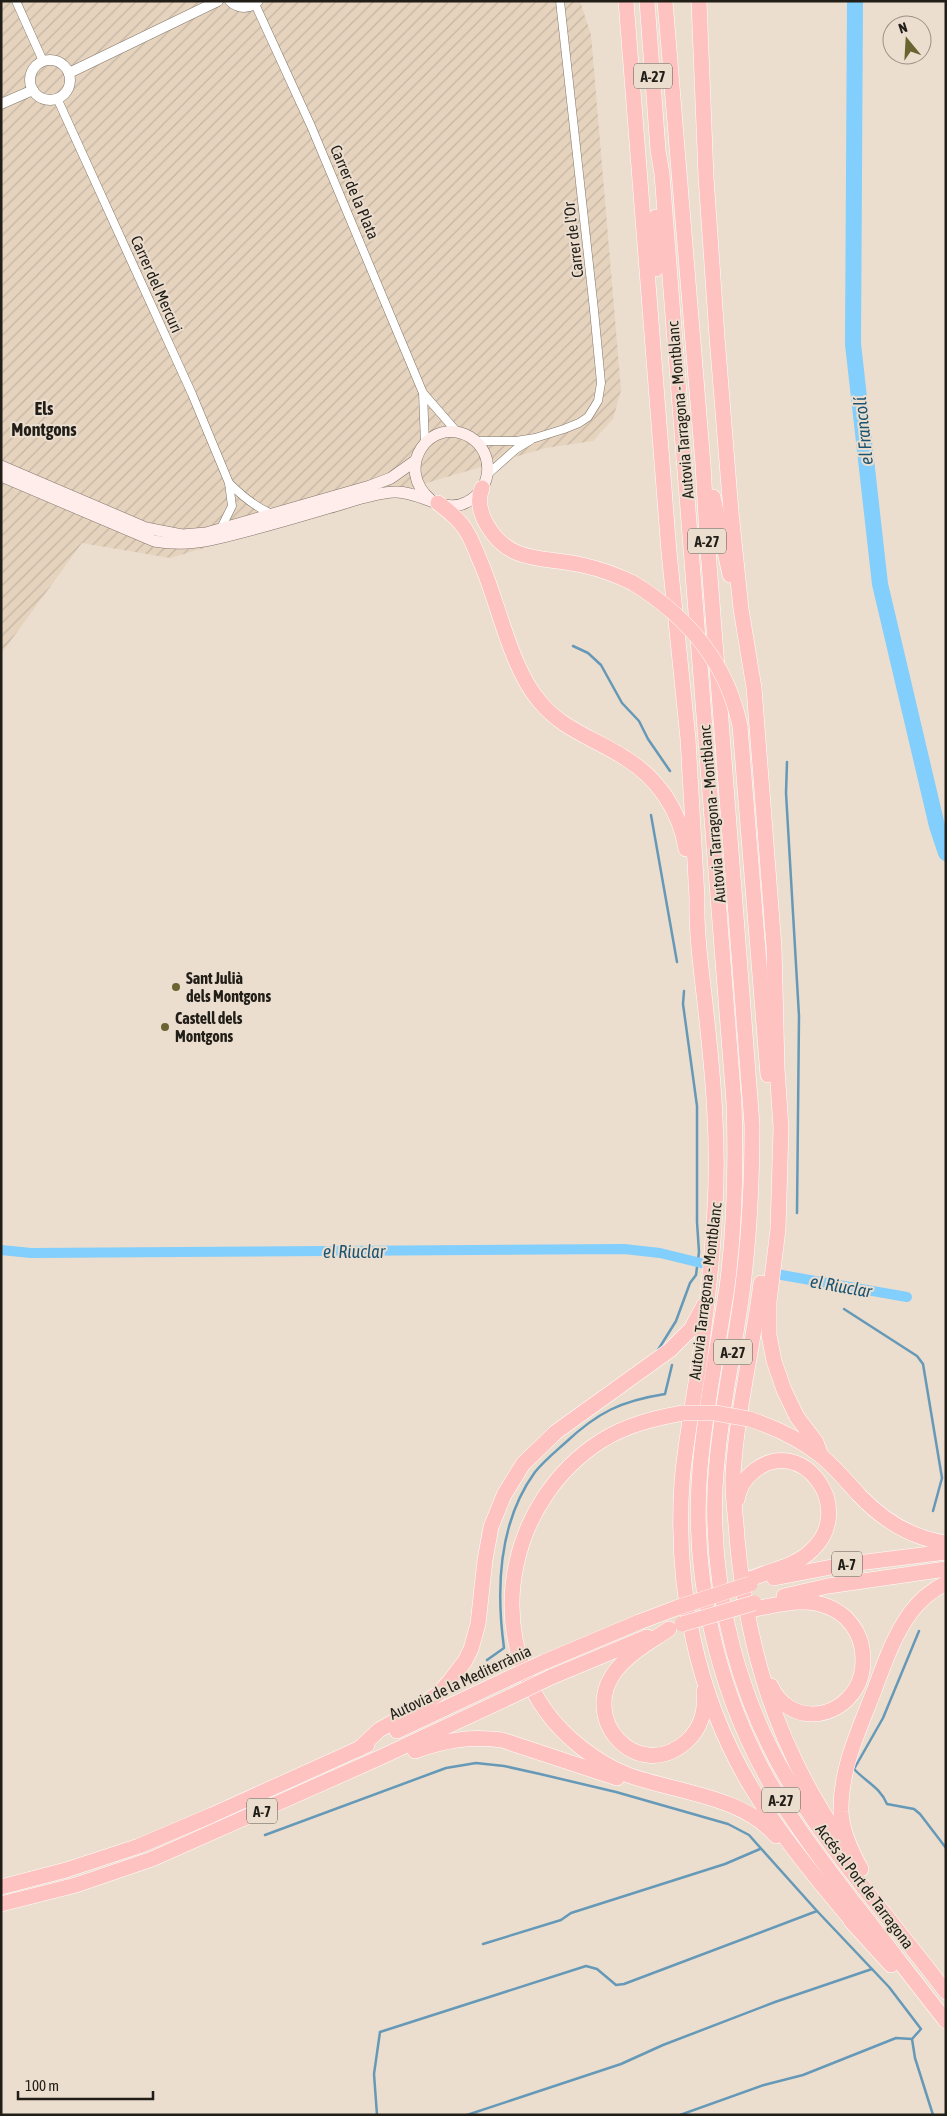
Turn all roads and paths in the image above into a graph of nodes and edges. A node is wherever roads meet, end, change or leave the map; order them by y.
1 (16, 1) edge
2 (218, 1) edge
3 (230, 1) edge
4 (560, 1) edge
5 (626, 1) edge
6 (647, 1) edge
7 (665, 1) edge
8 (699, 1) edge
9 (256, 3) edge
10 (43, 61) junction
11 (69, 73) junction
12 (33, 90) junction
13 (58, 98) junction
14 (1, 104) edge
15 (658, 150) junction
16 (657, 373) junction
17 (424, 393) junction
18 (457, 433) junction
19 (535, 438) junction
20 (475, 441) junction
21 (425, 443) junction
22 (415, 461) junction
23 (703, 464) junction
24 (1, 466) edge
25 (1, 476) edge
26 (485, 481) junction
27 (229, 483) junction
28 (434, 502) junction
29 (272, 514) junction
30 (221, 528) junction
31 (741, 609) junction
32 (688, 739) junction
33 (717, 892) junction
34 (696, 919) junction
35 (777, 1068) junction
36 (772, 1124) junction
37 (708, 1297) junction
38 (821, 1456) junction
39 (736, 1516) junction
40 (699, 1539) joint
41 (946, 1543) edge
42 (946, 1552) edge
43 (946, 1569) edge
44 (946, 1583) edge
45 (745, 1584) junction
46 (755, 1606) junction
47 (730, 1616) junction
48 (676, 1627) junction
49 (752, 1638) junction
50 (702, 1674) junction
51 (359, 1748) junction
52 (379, 1758) junction
53 (701, 1797) junction
54 (861, 1869) junction
55 (1, 1887) edge
56 (1, 1904) edge
57 (858, 1928) junction
58 (944, 1990) edge
59 (946, 2021) edge
60 (946, 2027) edge

1 - 10 street
2 - 11 street
3 - 9 street
4 - 19 street, Carrer de l'Or
5 - 16 highway
6 - 15 highway, Autovia Tarragona - Montblanc / A-27
7 - 23 highway, Autovia Tarragona - Montblanc / A-27
8 - 31 highway
9 - 17 street, Carrer de la Plata
10 - 11 street
10 - 12 street
11 - 13 street
12 - 13 street
12 - 14 street
13 - 27 street, Carrer del Mercuri
15 - 16 highway
15 - 33 highway, Autovia Tarragona - Montblanc / A-27
16 - 32 highway
17 - 18 street, Carrer de la Plata
17 - 21 street, Carrer de la Plata
18 - 20 main road
18 - 21 main road
19 - 20 street, Carrer de l'Or
19 - 26 street, Carrer de l'Or
20 - 26 main road
21 - 22 main road
22 - 28 main road
22 - 29 main road
23 - 31 highway
23 - 47 highway, Autovia Tarragona - Montblanc / A-27
24 - 30 main road
25 - 28 main road
26 - 28 main road
26 - 36 highway, bridge
27 - 29 street, Carrer del Mercuri
27 - 30 street, Carrer del Mercuri
28 - 34 highway
29 - 30 main road
31 - 35 highway
32 - 33 highway
32 - 34 highway
33 - 40 highway, Autovia Tarragona - Montblanc / A-27
34 - 37 highway
35 - 36 highway
35 - 38 highway
36 - 39 highway
37 - 50 highway
37 - 51 highway
38 - 41 highway
38 - 53 highway, bridge
39 - 45 highway
39 - 49 highway
40 - 59 highway, Accés al Port de Tarragona / A-27
42 - 45 highway, Autovia de la Mediterrània / A-7
43 - 46 highway, A-7
44 - 54 highway
45 - 51 highway, Autovia de la Mediterrània / A-7, bridge
46 - 47 highway, bridge
46 - 49 highway
47 - 48 highway, A-7, bridge
47 - 58 highway, Accés al Port de Tarragona / A-27
48 - 50 highway
48 - 52 highway, A-7, bridge
49 - 54 highway
50 - 57 highway
51 - 55 highway, Autovia de la Mediterrània / A-7
52 - 53 highway
52 - 56 highway, A-7
53 - 57 highway
54 - 58 highway
57 - 60 highway

